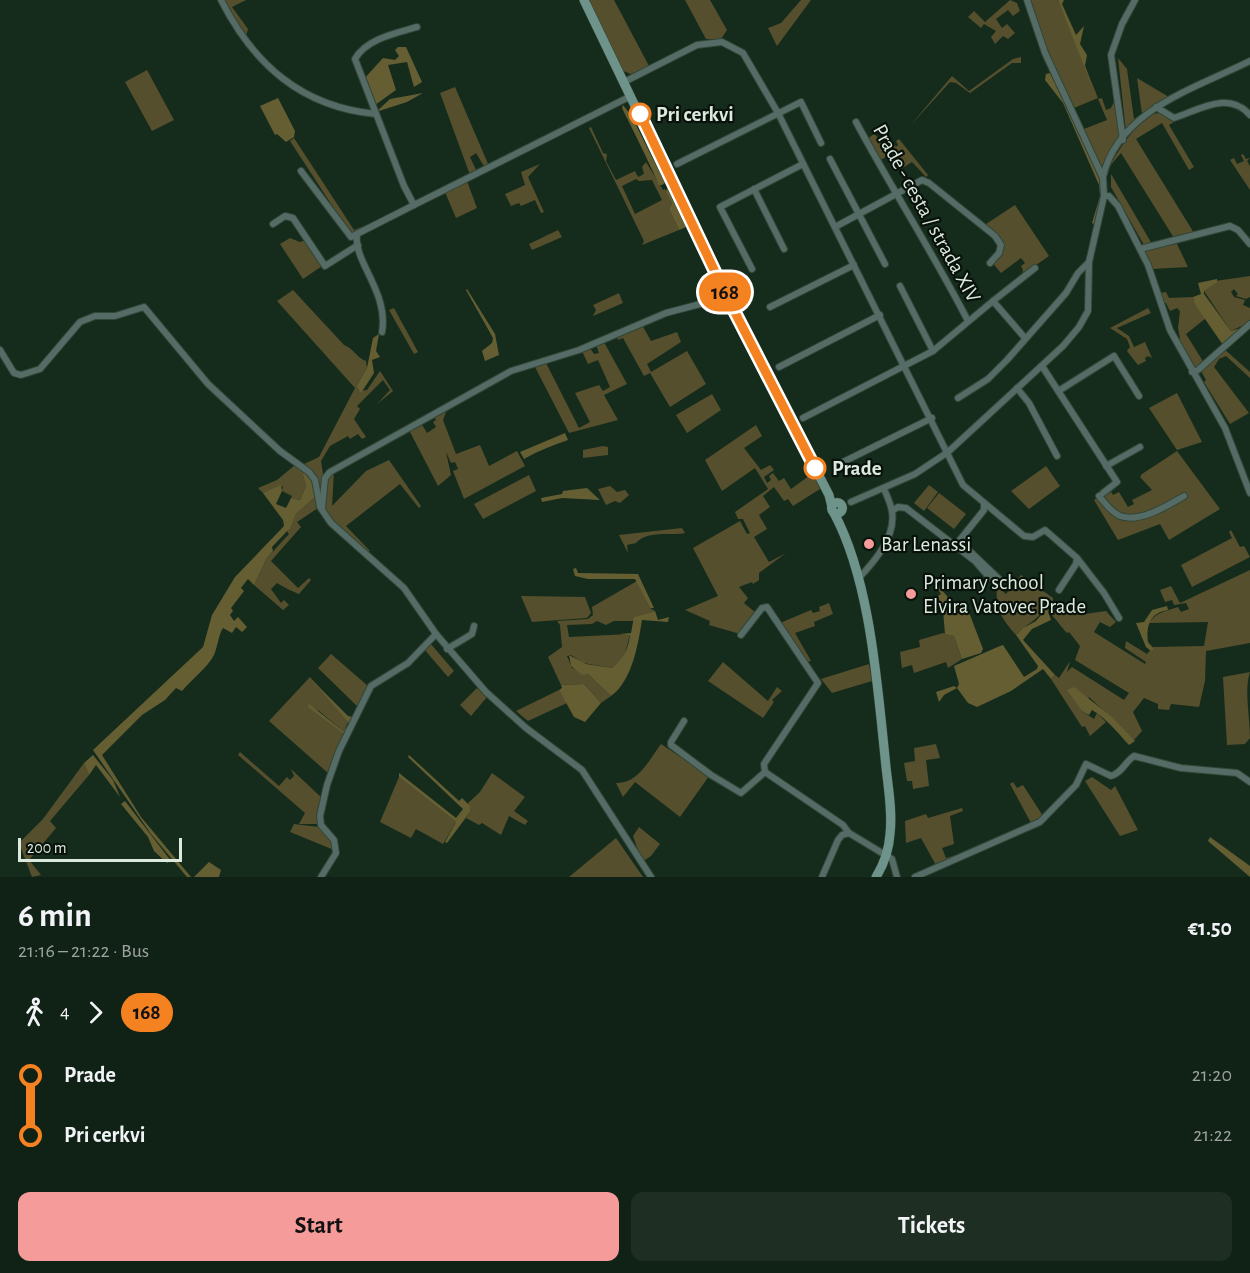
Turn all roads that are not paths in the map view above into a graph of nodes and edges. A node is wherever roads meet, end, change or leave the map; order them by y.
1 (221, 0) edge
2 (584, 0) edge
3 (1027, 0) edge
4 (1135, 0) edge
5 (417, 27) dead end
6 (1250, 61) edge
7 (624, 82) junction
8 (631, 96) junction
9 (1156, 107) junction
10 (778, 113) junction
11 (376, 114) junction
12 (1250, 115) edge
13 (856, 122) dead end
14 (1123, 140) junction
15 (821, 143) dead end
16 (830, 159) dead end
17 (677, 164) dead end
18 (803, 164) junction
19 (301, 171) dead end
20 (1103, 178) junction
21 (754, 189) junction
22 (896, 195) junction
23 (1104, 195) junction
24 (414, 205) junction
25 (858, 214) junction
26 (273, 224) dead end
27 (835, 227) junction
28 (357, 235) junction
29 (1250, 244) edge
30 (358, 245) junction
31 (784, 249) dead end
32 (1140, 249) junction
33 (1089, 262) junction
34 (990, 263) dead end
35 (885, 264) dead end
36 (854, 265) junction
37 (1035, 268) dead end
38 (752, 269) dead end
39 (900, 286) dead end
40 (727, 297) junction
41 (993, 301) junction
42 (770, 307) dead end
43 (880, 315) junction
44 (968, 321) junction
45 (1250, 324) edge
46 (382, 332) dead end
47 (1025, 338) junction
48 (0, 350) edge
49 (933, 351) junction
50 (1042, 366) junction
51 (779, 367) dead end
52 (905, 367) junction
53 (1192, 372) junction
54 (1017, 388) junction
55 (1060, 390) junction
56 (1139, 396) dead end
57 (958, 398) dead end
58 (803, 418) dead end
59 (932, 418) junction
60 (1140, 447) dead end
61 (948, 452) junction
62 (1057, 456) dead end
63 (839, 464) dead end
64 (1106, 466) junction
65 (884, 489) junction
66 (1250, 493) edge
67 (1184, 496) dead end
68 (851, 502) joint
69 (984, 504) junction
70 (838, 508) junction
71 (892, 511) junction
72 (323, 512) junction
73 (1077, 558) junction
74 (988, 577) dead end
75 (858, 579) junction
76 (999, 579) dead end
77 (1059, 590) dead end
78 (1119, 618) dead end
79 (474, 626) dead end
80 (436, 634) junction
81 (741, 635) dead end
82 (447, 649) junction
83 (684, 721) dead end
84 (765, 772) junction
85 (1250, 782) edge
86 (849, 833) junction
87 (886, 856) junction
88 (321, 877) edge
89 (651, 877) edge
90 (822, 877) edge
91 (876, 877) edge
92 (897, 877) edge
93 (915, 877) edge

1 - 11 street
2 - 7 street
3 - 20 street
4 - 14 street
5 - 11 street
6 - 9 street
7 - 8 street
7 - 10 street
8 - 24 street
8 - 40 street
9 - 12 street
9 - 14 street
10 - 15 street
10 - 17 street
10 - 18 street
11 - 24 street
13 - 22 street, Prade - cesta / strada XIV
14 - 20 street
16 - 25 street
18 - 21 street
18 - 27 street
19 - 28 street
20 - 23 street
21 - 31 street
21 - 38 street
22 - 25 street
22 - 34 street
22 - 44 street, Prade - cesta / strada XIV
23 - 32 street
23 - 33 street
24 - 28 street
25 - 27 street
25 - 35 street
26 - 30 street
27 - 36 street
28 - 30 street
29 - 32 street
30 - 46 street
32 - 53 street
33 - 47 street
33 - 50 street
36 - 42 street
36 - 43 street
37 - 41 street
39 - 49 street
40 - 70 street
40 - 72 street
41 - 44 street
41 - 47 street
43 - 51 street
43 - 52 street
44 - 49 street
45 - 53 street
47 - 57 street
48 - 72 street
49 - 52 street
50 - 54 street
50 - 55 street
52 - 58 street
52 - 59 street
53 - 66 street
54 - 61 street
54 - 62 street
55 - 56 street
55 - 64 street
59 - 61 street
59 - 63 street
60 - 64 street
61 - 65 street
61 - 69 street
64 - 67 street
65 - 68 street
65 - 71 street
68 - 70 street
69 - 73 street
69 - 76 street
70 - 75 street
71 - 74 street
71 - 75 street
72 - 80 street
73 - 77 street
73 - 78 street
75 - 87 street
79 - 82 street
80 - 82 street
80 - 88 street
81 - 84 street
82 - 89 street
83 - 84 street
84 - 86 street
85 - 93 street
86 - 87 street
86 - 90 street
87 - 91 street
87 - 92 street

